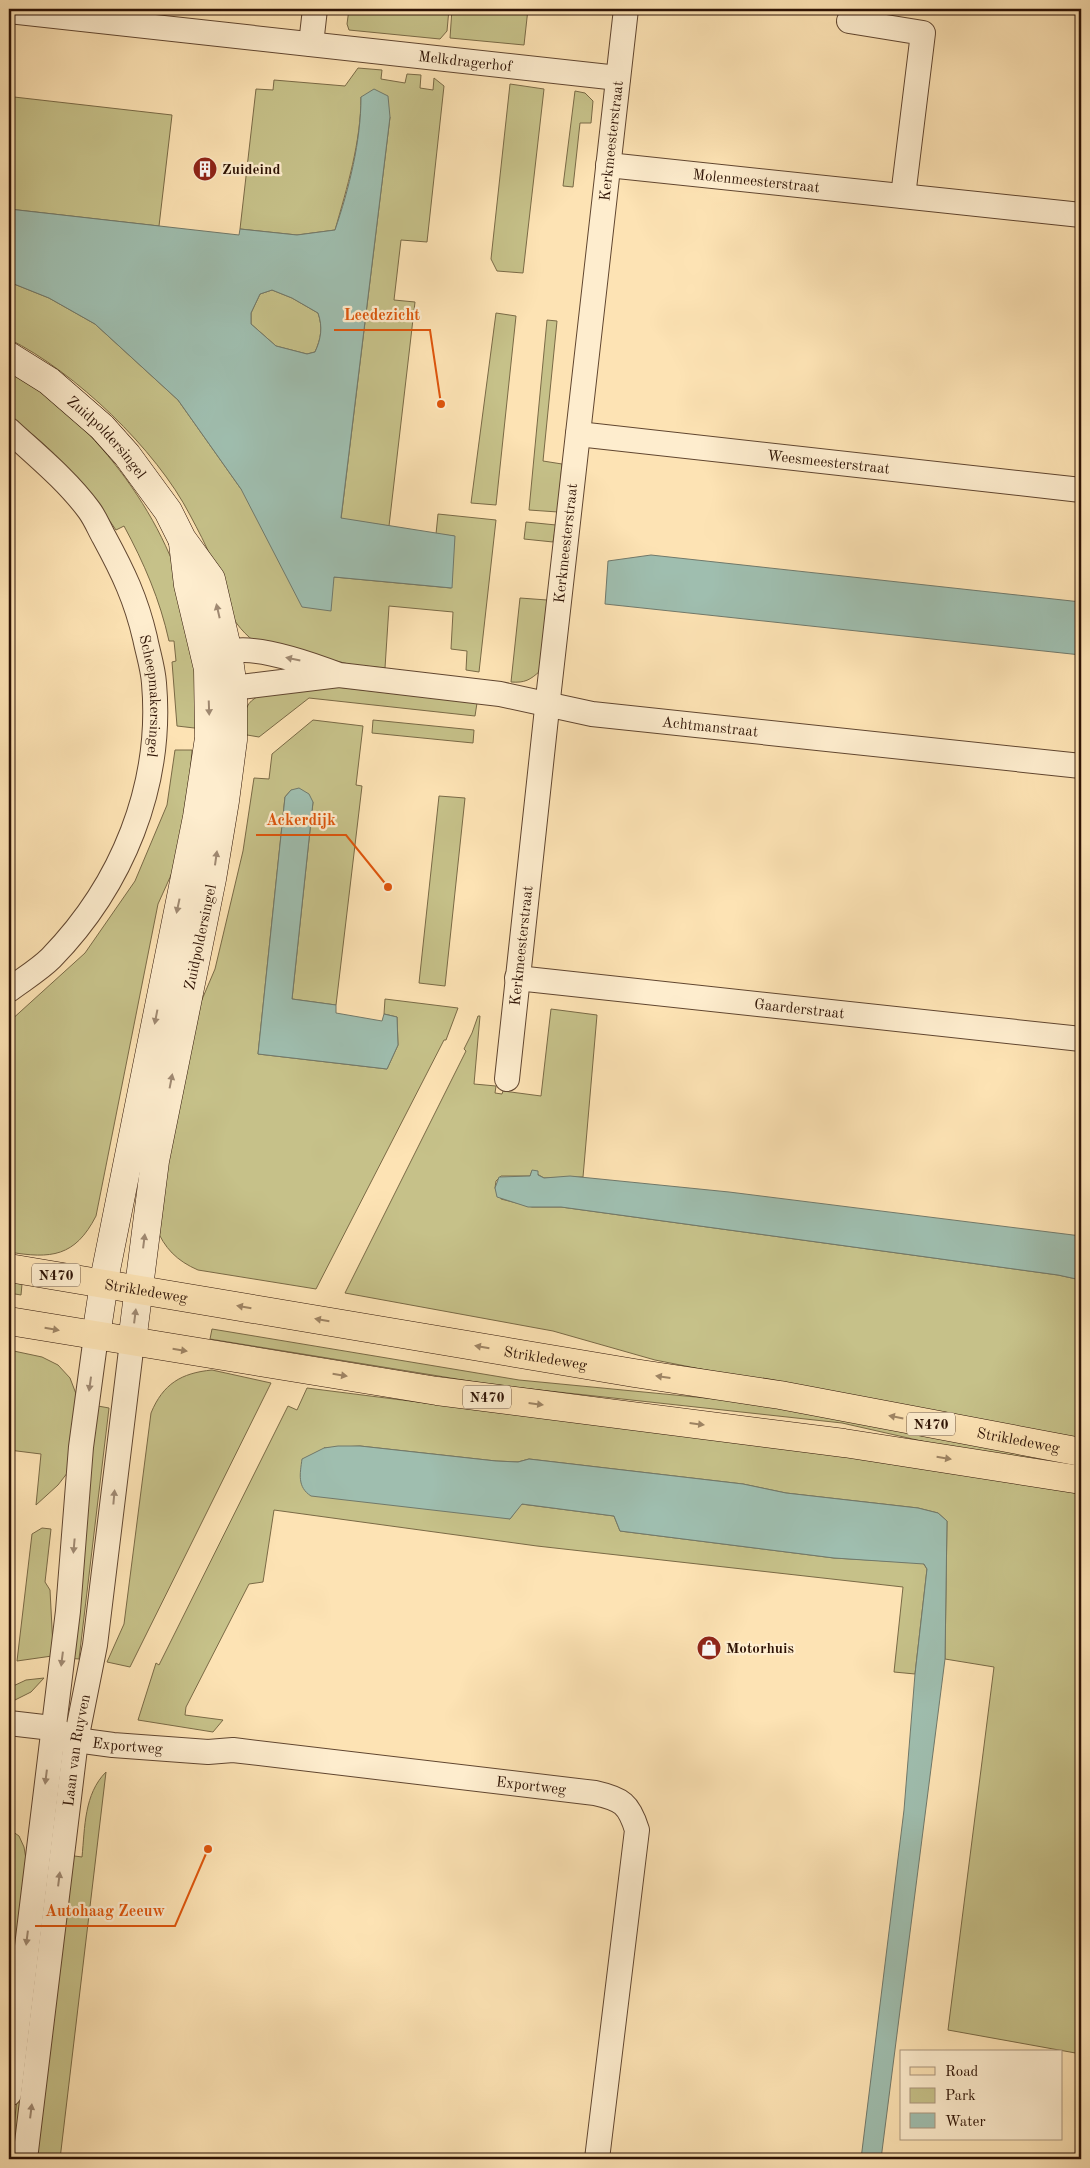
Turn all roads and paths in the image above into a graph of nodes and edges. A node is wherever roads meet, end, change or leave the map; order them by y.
1 (315, 9) edge
2 (626, 9) edge
3 (9, 11) edge
4 (848, 21) dead end
5 (311, 44) junction
6 (618, 78) junction
7 (608, 165) junction
8 (904, 196) junction
9 (1081, 215) edge
10 (9, 356) edge
11 (9, 430) edge
12 (578, 434) junction
13 (1081, 490) edge
14 (218, 661) junction
15 (339, 675) junction
16 (233, 688) junction
17 (546, 704) junction
18 (1081, 766) edge
19 (517, 978) junction
20 (9, 990) edge
21 (1081, 1039) edge
22 (506, 1079) dead end
23 (9, 1268) edge
24 (104, 1283) junction
25 (138, 1289) junction
26 (9, 1321) edge
27 (96, 1336) junction
28 (132, 1342) junction
29 (1081, 1452) edge
30 (1081, 1480) edge
31 (9, 1723) edge
32 (52, 1728) junction
33 (76, 1740) junction
34 (9, 2094) edge
35 (25, 2159) edge
36 (597, 2159) edge

1 - 5 street
2 - 6 street, Kerkmeesterstraat
3 - 5 street, Melkdragerhof
4 - 8 street
5 - 6 street, Melkdragerhof
6 - 7 street, Kerkmeesterstraat
7 - 8 street, Molenmeesterstraat
7 - 12 street, Kerkmeesterstraat
8 - 9 street, Molenmeesterstraat
10 - 14 street, Zuidpoldersingel
11 - 20 street, Scheepmakersingel
12 - 13 street, Weesmeesterstraat
12 - 17 street, Kerkmeesterstraat
15 -> 14 street, Achtmanstraat
14 - 16 street, Zuidpoldersingel
14 -> 24 street, Zuidpoldersingel
15 - 16 street, Achtmanstraat
15 - 17 street, Achtmanstraat
25 -> 16 street, Zuidpoldersingel
17 - 18 street, Achtmanstraat
17 - 19 street, Kerkmeesterstraat
19 - 21 street, Gaarderstraat
19 - 22 street, Kerkmeesterstraat
23 - 24 main road, Strikledeweg / N470
24 - 25 main road, Strikledeweg / N470
24 - 27 street, Zuidpoldersingel
28 -> 25 street, Zuidpoldersingel
29 -> 25 main road, Strikledeweg / N470
26 -> 27 main road, Strikledeweg / N470
27 - 28 main road, Strikledeweg / N470
27 -> 32 street, Laan van Ruyven
28 -> 30 main road, Strikledeweg / N470
33 -> 28 street, Laan van Ruyven
31 - 32 street, Exportweg
32 - 33 street, Exportweg
32 -> 34 street, Laan van Ruyven
35 -> 33 street, Laan van Ruyven
33 - 36 street, Exportweg

